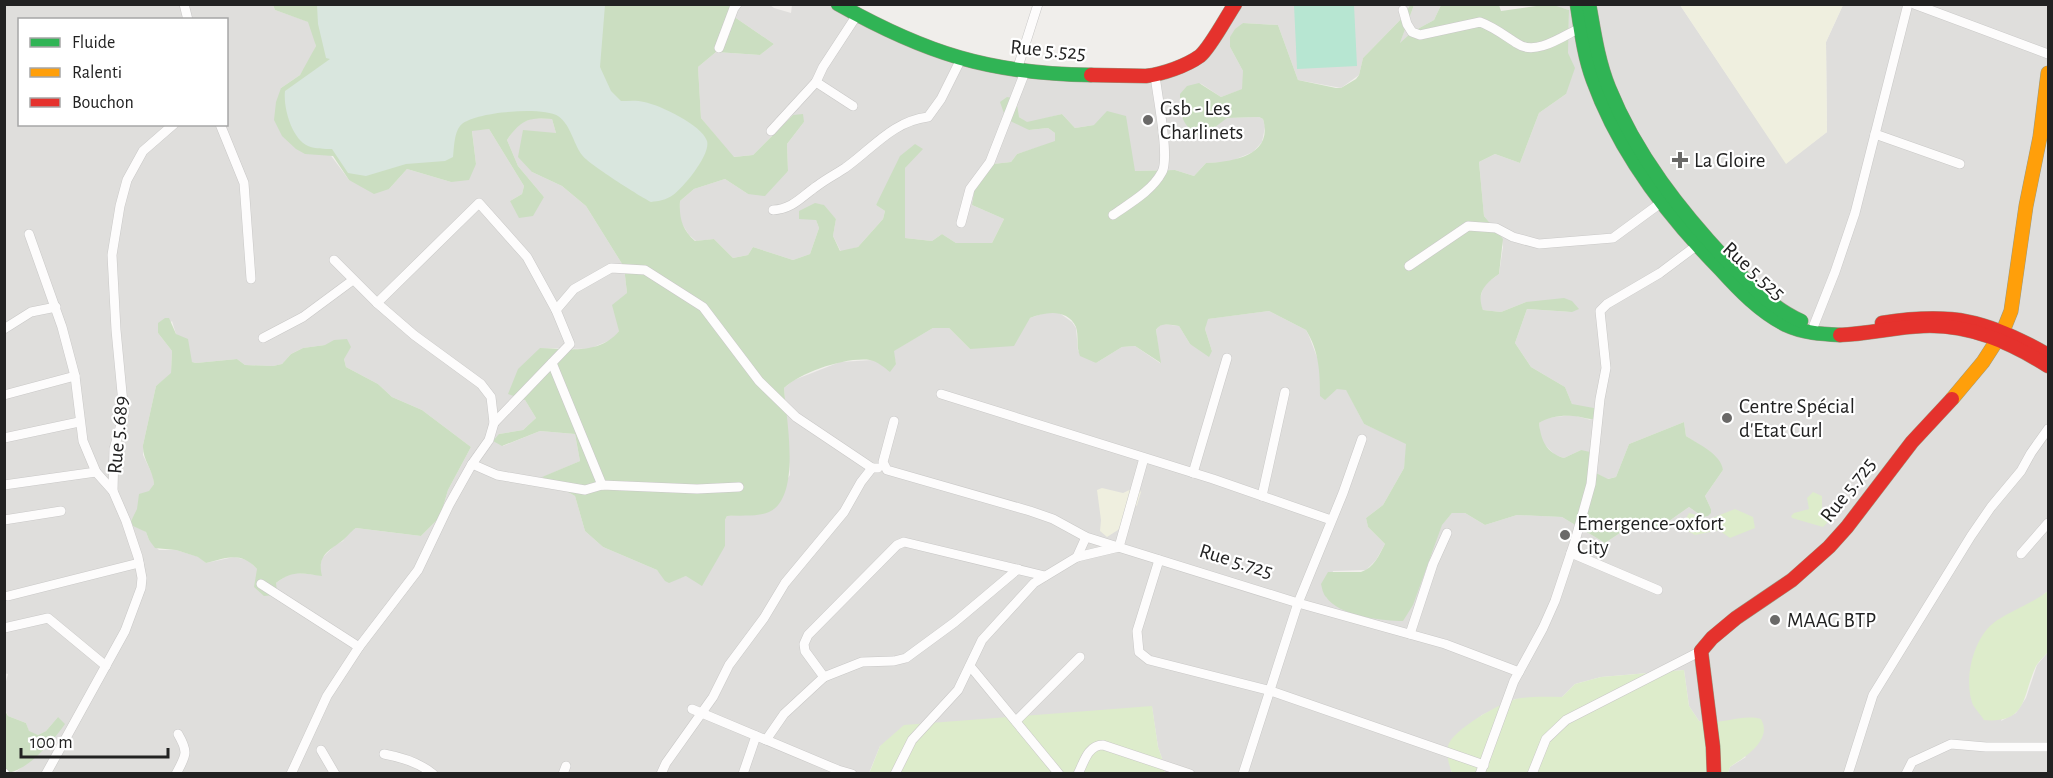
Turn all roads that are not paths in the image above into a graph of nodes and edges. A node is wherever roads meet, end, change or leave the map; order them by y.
1 (737, 4) edge
2 (838, 4) edge
3 (1038, 4) edge
4 (1234, 4) edge
5 (1577, 4) edge
6 (1589, 4) edge
7 (1908, 4) edge
8 (1914, 4) edge
9 (1403, 10) dead end
10 (857, 15) junction
11 (1580, 28) junction
12 (719, 48) dead end
13 (2049, 54) edge
14 (961, 59) junction
15 (1021, 71) junction
16 (2049, 73) edge
17 (1155, 75) junction
18 (816, 82) junction
19 (853, 106) dead end
20 (172, 126) edge
21 (221, 126) edge
22 (771, 131) dead end
23 (1875, 134) junction
24 (1960, 164) dead end
25 (1662, 202) junction
26 (773, 210) dead end
27 (1113, 215) dead end
28 (961, 223) dead end
29 (29, 234) dead end
30 (1696, 246) junction
31 (334, 260) dead end
32 (1409, 266) dead end
33 (251, 279) dead end
34 (353, 280) junction
35 (376, 303) junction
36 (56, 306) junction
37 (556, 310) junction
38 (1814, 325) junction
39 (4, 329) edge
40 (2000, 335) junction
41 (263, 338) dead end
42 (2049, 355) edge
43 (1227, 358) dead end
44 (552, 363) junction
45 (2049, 366) edge
46 (75, 376) junction
47 (1285, 392) dead end
48 (941, 394) dead end
49 (4, 395) edge
50 (894, 421) dead end
51 (79, 422) junction
52 (494, 423) junction
53 (2049, 429) edge
54 (4, 438) edge
55 (1362, 439) dead end
56 (1144, 458) junction
57 (472, 464) junction
58 (885, 467) junction
59 (872, 468) junction
60 (96, 472) junction
61 (1193, 473) junction
62 (4, 485) edge
63 (602, 485) junction
64 (739, 487) dead end
65 (113, 491) junction
66 (1262, 496) junction
67 (61, 511) dead end
68 (4, 520) edge
69 (1332, 520) junction
70 (2049, 523) edge
71 (1447, 533) dead end
72 (1086, 537) junction
73 (1119, 547) junction
74 (1571, 553) junction
75 (2021, 554) dead end
76 (1077, 557) junction
77 (1159, 560) junction
78 (139, 563) junction
79 (1018, 569) junction
80 (1045, 576) junction
81 (261, 584) dead end
82 (1658, 590) dead end
83 (8, 596) dead end
84 (1298, 603) junction
85 (4, 628) edge
86 (1410, 634) junction
87 (359, 647) junction
88 (1701, 651) junction
89 (1080, 657) dead end
90 (106, 666) junction
91 (970, 666) junction
92 (1519, 672) junction
93 (824, 677) junction
94 (1271, 691) junction
95 (696, 711) junction
96 (1016, 721) junction
97 (178, 734) dead end
98 (761, 738) junction
99 (2049, 747) edge
100 (321, 750) dead end
101 (384, 754) dead end
102 (1482, 769) edge
103 (46, 774) edge
104 (176, 774) edge
105 (291, 774) edge
106 (335, 774) edge
107 (433, 774) edge
108 (660, 774) edge
109 (743, 774) edge
110 (852, 774) edge
111 (895, 774) edge
112 (1059, 774) edge
113 (1078, 774) edge
114 (1190, 774) edge
115 (1243, 774) edge
116 (1532, 774) edge
117 (1714, 774) edge
118 (1848, 774) edge
119 (1906, 774) edge

1 - 12 street
2 - 10 street, Rue 5.525
3 - 15 street
4 - 17 street, Rue 5.525
5 - 11 street, Rue 5.525
6 - 38 street, Rue 5.525
7 - 23 street
8 - 13 street
9 - 11 street
10 - 14 street, Rue 5.525
10 - 18 street
11 - 25 street, Rue 5.525
14 - 15 street, Rue 5.525
14 - 26 street
15 - 17 street, Rue 5.525
15 - 28 street
16 - 40 street, Rue 5.725
17 - 27 street
18 - 19 street
18 - 22 street
20 - 65 street, Rue 5.689
21 - 33 street
23 - 24 street
23 - 38 street
25 - 30 street, Rue 5.525
25 - 32 street
29 - 36 street
30 - 40 street, Rue 5.525
30 - 74 street
31 - 34 street
34 - 35 street
34 - 41 street
35 - 37 street
35 - 52 street
36 - 39 street
36 - 46 street
37 - 44 street
37 - 59 street
38 - 40 street, Rue 5.525
40 - 42 street, Rue 5.525
40 - 45 street, Rue 5.525
40 - 88 street, Rue 5.725
43 - 61 street
44 - 52 street
44 - 63 street
46 - 49 street
46 - 51 street
47 - 66 street
48 - 56 street
50 - 58 street
51 - 54 street
51 - 60 street
52 - 57 street
53 - 118 street
55 - 69 street
56 - 61 street
56 - 73 street
57 - 63 street
57 - 87 street
58 - 59 street
58 - 72 street, Rue 5.725
59 - 95 street
60 - 62 street
60 - 65 street
61 - 66 street
63 - 64 street
65 - 78 street, Rue 5.689
66 - 69 street
67 - 68 street
69 - 84 street
70 - 75 street
71 - 86 street
72 - 73 street, Rue 5.725
72 - 76 street
73 - 76 street
73 - 77 street, Rue 5.725
74 - 82 street
74 - 92 street
76 - 80 street
77 - 84 street, Rue 5.725
77 - 94 street
78 - 83 street
78 - 90 street, Rue 5.689
79 - 80 street
79 - 93 street
79 - 93 street
80 - 91 street
81 - 87 street
84 - 86 street, Rue 5.725
84 - 94 street
85 - 90 street
86 - 92 street, Rue 5.725
87 - 105 street
88 - 116 street, Rue 5.725
88 - 117 street
89 - 96 street
90 - 103 street, Rue 5.689
91 - 96 street
91 - 111 street
92 - 102 street
93 - 98 street
94 - 102 street
94 - 115 street
95 - 98 street
95 - 108 street
96 - 112 street
97 - 104 street
98 - 109 street
98 - 110 street
99 - 119 street
100 - 106 street
101 - 107 street
113 - 114 street

